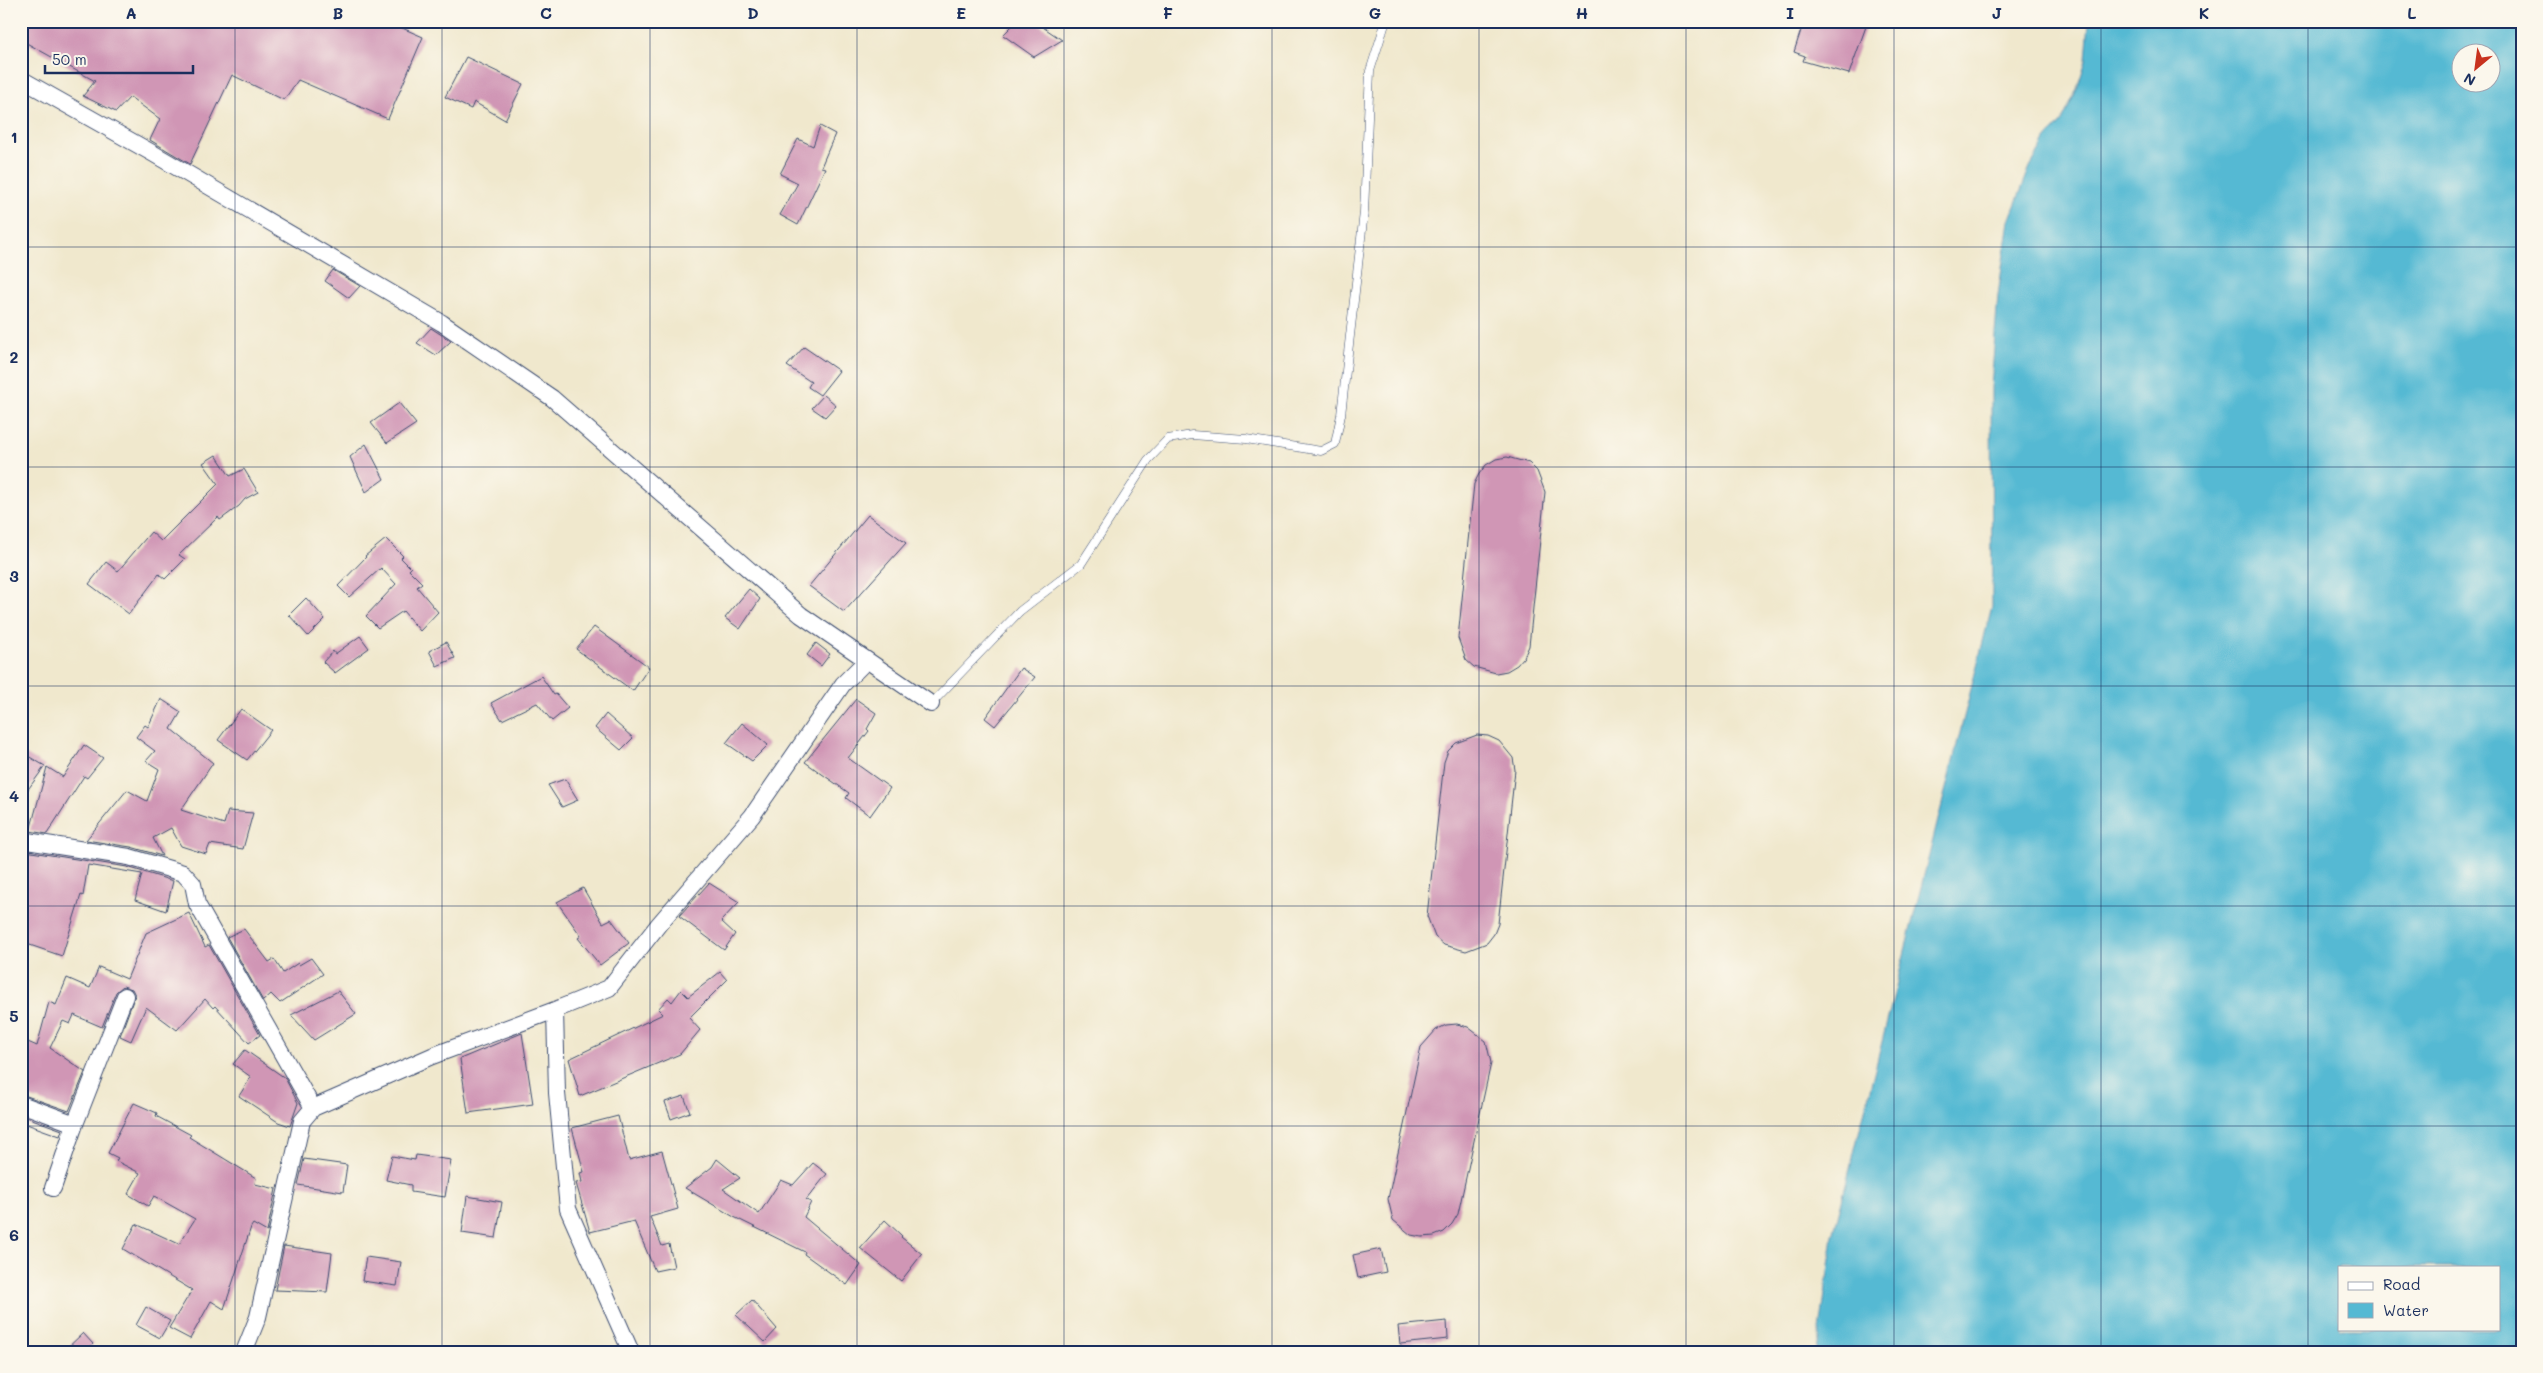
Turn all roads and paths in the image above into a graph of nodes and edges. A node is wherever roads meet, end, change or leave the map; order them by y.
1 (1386, 21) edge
2 (21, 79) edge
3 (866, 661) junction
4 (931, 704) joint
5 (21, 838) edge
6 (126, 996) dead end
7 (555, 1010) junction
8 (21, 1104) edge
9 (313, 1108) junction
10 (75, 1124) junction
11 (53, 1188) dead end
12 (244, 1352) edge
13 (631, 1352) edge

1 - 4 lane
2 - 3 street
3 - 4 street
3 - 7 street
5 - 9 street
6 - 10 street
7 - 9 street
7 - 13 street
8 - 10 street
9 - 12 street
10 - 11 street

